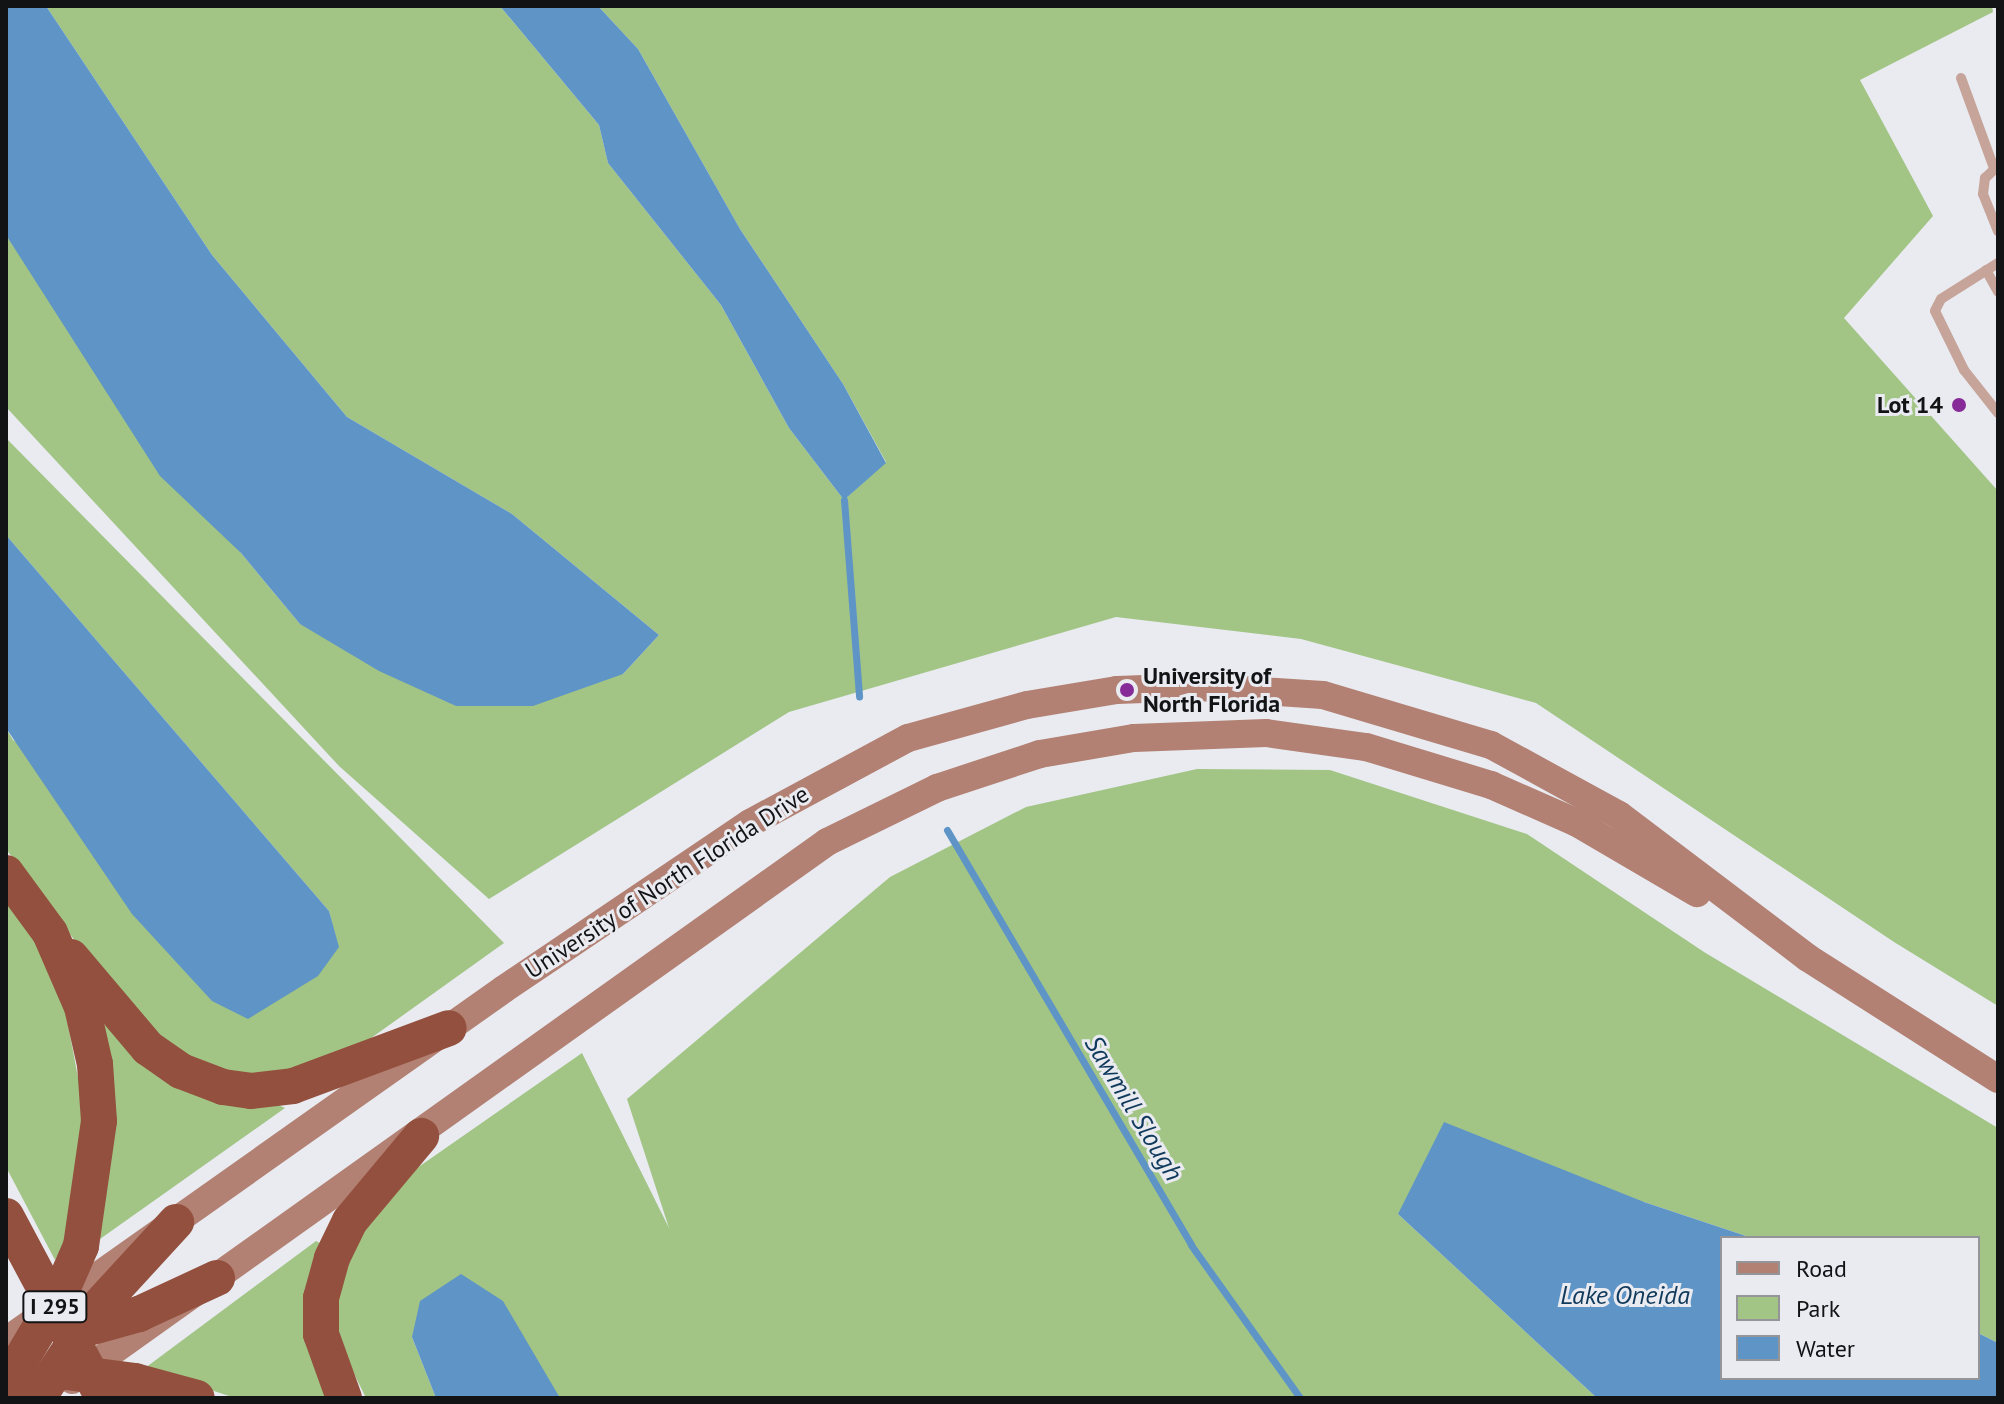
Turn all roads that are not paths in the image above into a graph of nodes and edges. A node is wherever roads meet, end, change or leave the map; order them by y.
1 (1961, 78) dead end
2 (1996, 167) edge
3 (1998, 231) edge
4 (1998, 263) edge
5 (1986, 270) junction
6 (1998, 292) edge
7 (1998, 413) edge
8 (6, 873) edge
9 (50, 933) junction
10 (1808, 958) junction
11 (449, 1028) junction
12 (1998, 1079) edge
13 (421, 1136) junction
14 (6, 1216) edge
15 (176, 1222) junction
16 (217, 1278) junction
17 (78, 1332) junction
18 (34, 1368) edge
19 (197, 1398) edge
20 (344, 1398) edge

1 - 2 lane
2 - 3 lane
4 - 5 lane
5 - 6 lane
5 - 7 lane
8 - 9 highway
9 - 11 highway
9 - 18 highway
10 - 11 street, University of North Florida Drive
10 - 12 street, University of North Florida Drive
10 - 13 street, University of North Florida Drive
11 - 15 street, University of North Florida Drive
13 - 16 street, University of North Florida Drive
13 - 20 highway
14 - 18 highway, I 295, bridge
15 - 17 highway
15 - 18 street, University of North Florida Drive
16 - 17 highway
16 - 18 street, University of North Florida Drive
17 - 18 highway
18 - 19 highway

